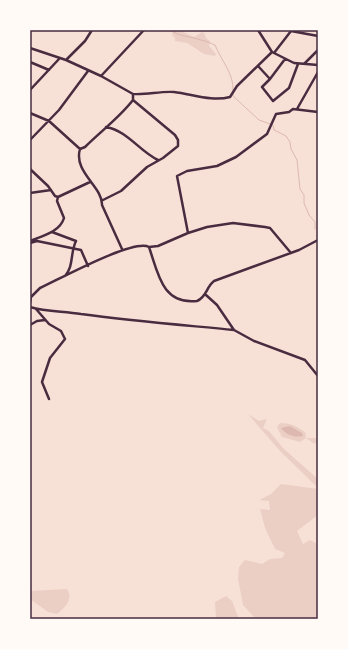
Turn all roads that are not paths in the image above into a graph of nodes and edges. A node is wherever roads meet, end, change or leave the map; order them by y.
1 (92, 30) edge
2 (144, 30) edge
3 (258, 30) edge
4 (318, 36) edge
5 (30, 48) edge
6 (318, 50) edge
7 (273, 52) junction
8 (60, 59) junction
9 (285, 59) junction
10 (66, 60) junction
11 (30, 62) edge
12 (298, 64) junction
13 (304, 64) junction
14 (318, 65) edge
15 (258, 66) junction
16 (49, 70) junction
17 (88, 71) junction
18 (318, 72) edge
19 (101, 76) junction
20 (270, 79) junction
21 (30, 90) edge
22 (133, 94) junction
23 (133, 100) junction
24 (297, 109) junction
25 (318, 112) edge
26 (30, 113) edge
27 (49, 121) junction
28 (106, 127) junction
29 (30, 140) edge
30 (80, 149) junction
31 (159, 161) junction
32 (30, 169) edge
33 (34, 173) junction
34 (30, 175) edge
35 (90, 182) junction
36 (51, 190) junction
37 (30, 193) edge
38 (58, 197) junction
39 (103, 200) junction
40 (52, 232) junction
41 (188, 233) junction
42 (318, 240) edge
43 (30, 242) edge
44 (149, 247) junction
45 (72, 248) junction
46 (122, 250) junction
47 (291, 253) junction
48 (88, 266) junction
49 (63, 278) junction
50 (206, 295) junction
51 (31, 297) edge
52 (30, 303) edge
53 (30, 307) edge
54 (36, 309) junction
55 (46, 320) junction
56 (30, 325) edge
57 (234, 330) junction
58 (318, 376) edge
59 (49, 399) dead end

1 - 10 street
2 - 19 street
3 - 7 street
4 - 7 street
5 - 8 street
6 - 13 street
7 - 9 street
7 - 15 street
8 - 10 street
8 - 16 street
9 - 12 street
9 - 20 street
10 - 17 street
11 - 16 street
12 - 13 street
12 - 20 street
13 - 14 street
15 - 20 street
15 - 22 street
16 - 21 street
17 - 19 street
17 - 27 street
18 - 24 street
19 - 22 street
22 - 23 street
23 - 28 street
23 - 31 street
24 - 25 street
24 - 41 street
26 - 27 street
27 - 29 street
27 - 30 street
28 - 30 street
28 - 31 street
30 - 35 street
31 - 39 street
32 - 33 street
33 - 34 street
33 - 36 street
35 - 38 street
35 - 39 street
36 - 37 street
36 - 38 street
38 - 40 street
39 - 46 street
40 - 43 street
40 - 45 street
41 - 44 street
41 - 47 street
42 - 47 street
43 - 45 street
44 - 46 street
44 - 50 street
45 - 48 street
45 - 49 street
46 - 48 street
47 - 50 street
48 - 49 street
49 - 51 street
50 - 57 street
51 - 52 street
53 - 54 street
54 - 55 street
54 - 57 street
55 - 56 street
55 - 59 street
57 - 58 street

